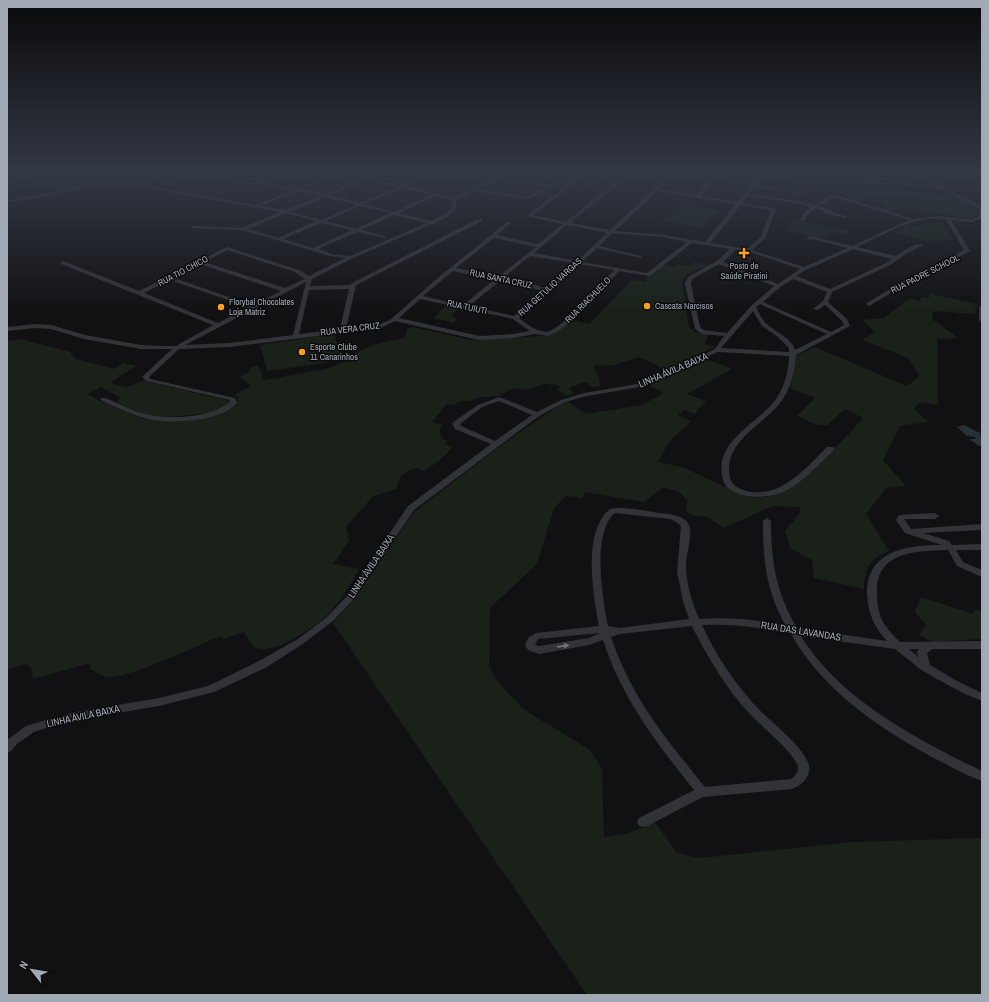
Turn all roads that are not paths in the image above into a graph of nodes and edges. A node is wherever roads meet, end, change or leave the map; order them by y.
1 (264, 221) edge
2 (322, 221) joint
3 (378, 221) edge
4 (425, 221) edge
5 (437, 221) edge
6 (479, 221) edge
7 (550, 221) edge
8 (569, 221) edge
9 (623, 221) edge
10 (725, 221) edge
11 (770, 221) edge
12 (911, 221) edge
13 (950, 221) edge
14 (433, 223) junction
15 (509, 223) dead end
16 (565, 224) junction
17 (193, 227) dead end
18 (243, 229) junction
19 (357, 230) junction
20 (610, 232) junction
21 (493, 236) junction
22 (383, 238) dead end
23 (279, 239) junction
24 (809, 239) dead end
25 (691, 241) junction
26 (707, 243) junction
27 (921, 245) dead end
28 (540, 246) junction
29 (595, 246) junction
30 (853, 247) junction
31 (735, 248) junction
32 (314, 250) junction
33 (748, 251) junction
34 (530, 254) junction
35 (351, 257) junction
36 (639, 257) dead end
37 (896, 258) junction
38 (200, 262) junction
39 (719, 262) junction
40 (63, 263) dead end
41 (578, 263) junction
42 (453, 269) junction
43 (804, 269) junction
44 (618, 270) junction
45 (793, 277) junction
46 (170, 278) junction
47 (309, 279) junction
48 (500, 279) junction
49 (778, 286) junction
50 (352, 287) junction
51 (307, 288) junction
52 (285, 290) junction
53 (549, 290) junction
54 (830, 291) junction
55 (140, 293) junction
56 (419, 297) junction
57 (825, 302) junction
58 (756, 304) junction
59 (869, 304) dead end
60 (252, 307) junction
61 (464, 307) junction
62 (982, 307) edge
63 (816, 309) dead end
64 (515, 318) junction
65 (394, 319) junction
66 (982, 320) edge
67 (218, 325) junction
68 (7, 329) edge
69 (343, 330) junction
70 (536, 332) junction
71 (831, 334) junction
72 (728, 335) junction
73 (296, 336) junction
74 (179, 346) junction
75 (717, 350) junction
76 (793, 354) junction
77 (103, 399) dead end
78 (538, 415) junction
79 (496, 444) junction
80 (830, 449) dead end
81 (935, 516) dead end
82 (767, 521) dead end
83 (982, 527) edge
84 (908, 531) junction
85 (982, 547) edge
86 (951, 548) junction
87 (982, 574) edge
88 (695, 622) junction
89 (792, 631) junction
90 (605, 633) junction
91 (982, 645) edge
92 (899, 646) junction
93 (928, 646) junction
94 (925, 666) junction
95 (982, 697) edge
96 (7, 748) edge
97 (982, 776) edge
98 (702, 792) junction
99 (643, 822) dead end

1 - 18 street
2 - 19 street
2 - 23 street
3 - 19 street
4 - 14 street
5 - 14 street
6 - 50 street
7 - 16 street
8 - 16 street
9 - 20 street, RUA GETÚLIO VARGAS
10 - 26 street
11 - 33 street
12 - 30 street
13 - 59 street, RUA PADRE SCHOOL
14 - 35 street
15 - 21 street, RUA VERA CRUZ
16 - 20 street
16 - 28 street
17 - 18 street
18 - 23 street
19 - 22 street
19 - 32 street
20 - 25 street
20 - 29 street, RUA GETÚLIO VARGAS
21 - 28 street
21 - 42 street, RUA VERA CRUZ
23 - 32 street
24 - 30 street
25 - 26 street
25 - 44 street
26 - 31 street
27 - 37 street
28 - 34 street
29 - 36 street
29 - 41 street, RUA GETÚLIO VARGAS
30 - 37 street
30 - 43 street
31 - 33 street
31 - 39 street
32 - 35 street
33 - 43 street
34 - 41 street
34 - 48 street
35 - 47 street
37 - 54 street
38 - 46 street, RUA TIO CHICO
38 - 47 street, RUA TIO CHICO
38 - 52 street
39 - 49 street
39 - 72 street
40 - 55 street
41 - 44 street
41 - 53 street, RUA GETÚLIO VARGAS
42 - 48 street, RUA SANTA CRUZ
42 - 56 street, RUA VERA CRUZ
43 - 45 street
44 - 70 street, RUA RIACHUELO
45 - 49 street
45 - 54 street
46 - 55 street, RUA TIO CHICO
46 - 60 street
47 - 51 street
47 - 52 street
48 - 53 street, RUA SANTA CRUZ
48 - 61 street
49 - 58 street
50 - 51 street
50 - 69 street
51 - 73 street
52 - 60 street
53 - 64 street, RUA GETÚLIO VARGAS
54 - 57 street
55 - 67 street
56 - 61 street, RUA TUIUTI
56 - 65 street, RUA VERA CRUZ
57 - 63 street
57 - 71 street
58 - 71 street
58 - 72 street
58 - 76 street
60 - 67 street
61 - 64 street, RUA TUIUTI
62 - 66 street
64 - 70 street
65 - 69 street, RUA VERA CRUZ
65 - 70 street, RUA RIACHUELO
67 - 74 street
68 - 74 street, RUA VERA CRUZ
69 - 73 street, RUA VERA CRUZ
71 - 76 street
72 - 75 street
73 - 74 street, RUA VERA CRUZ
74 - 77 street
75 - 76 street
75 - 78 street, LINHA ÁVILA BAIXA
76 - 80 street
78 - 79 street, LINHA ÁVILA BAIXA
78 - 79 street
79 - 96 street, LINHA ÁVILA BAIXA
81 - 84 street
82 - 89 street
83 - 84 street
84 - 86 street
85 - 86 street
86 - 87 street
86 - 92 street
88 - 89 street, RUA DAS LAVANDAS
88 - 90 street, RUA DAS LAVANDAS
88 - 90 street
88 - 98 street
89 - 92 street, RUA DAS LAVANDAS
89 - 97 street
90 -> 90 street
90 - 98 street
91 - 93 street, RUA DAS LAVANDAS
92 - 93 street, RUA DAS LAVANDAS
92 - 94 street
93 - 94 street
94 - 95 street
98 - 99 street

